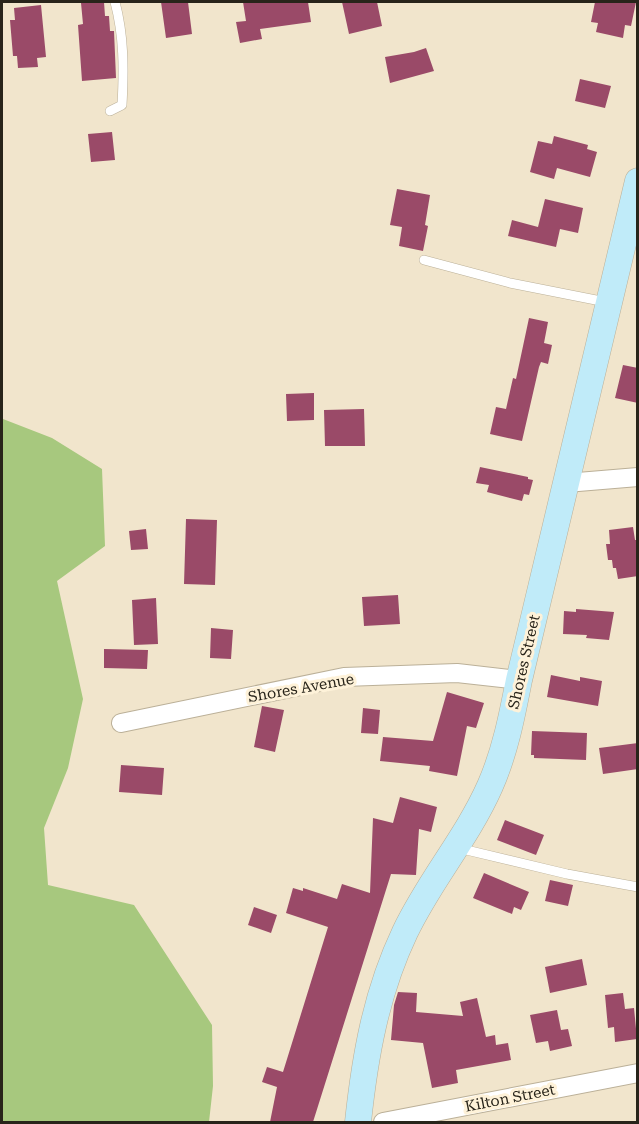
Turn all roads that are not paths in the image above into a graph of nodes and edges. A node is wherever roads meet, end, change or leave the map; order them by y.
1 (115, 2) edge
2 (110, 111) dead end
3 (638, 181) edge
4 (424, 260) dead end
5 (609, 302) junction
6 (638, 477) edge
7 (566, 483) junction
8 (519, 680) junction
9 (121, 723) dead end
10 (455, 847) junction
11 (638, 887) edge
12 (638, 1073) edge
13 (358, 1122) edge
14 (383, 1122) edge

1 - 2 lane
3 - 5 street, Shores Street
4 - 5 lane
5 - 7 street, Shores Street
6 - 7 street
7 - 8 street, Shores Street
8 - 9 street, Shores Avenue
8 - 10 street, Shores Street
10 - 11 lane
10 - 13 street, Shores Street
12 - 14 street, Kilton Street

